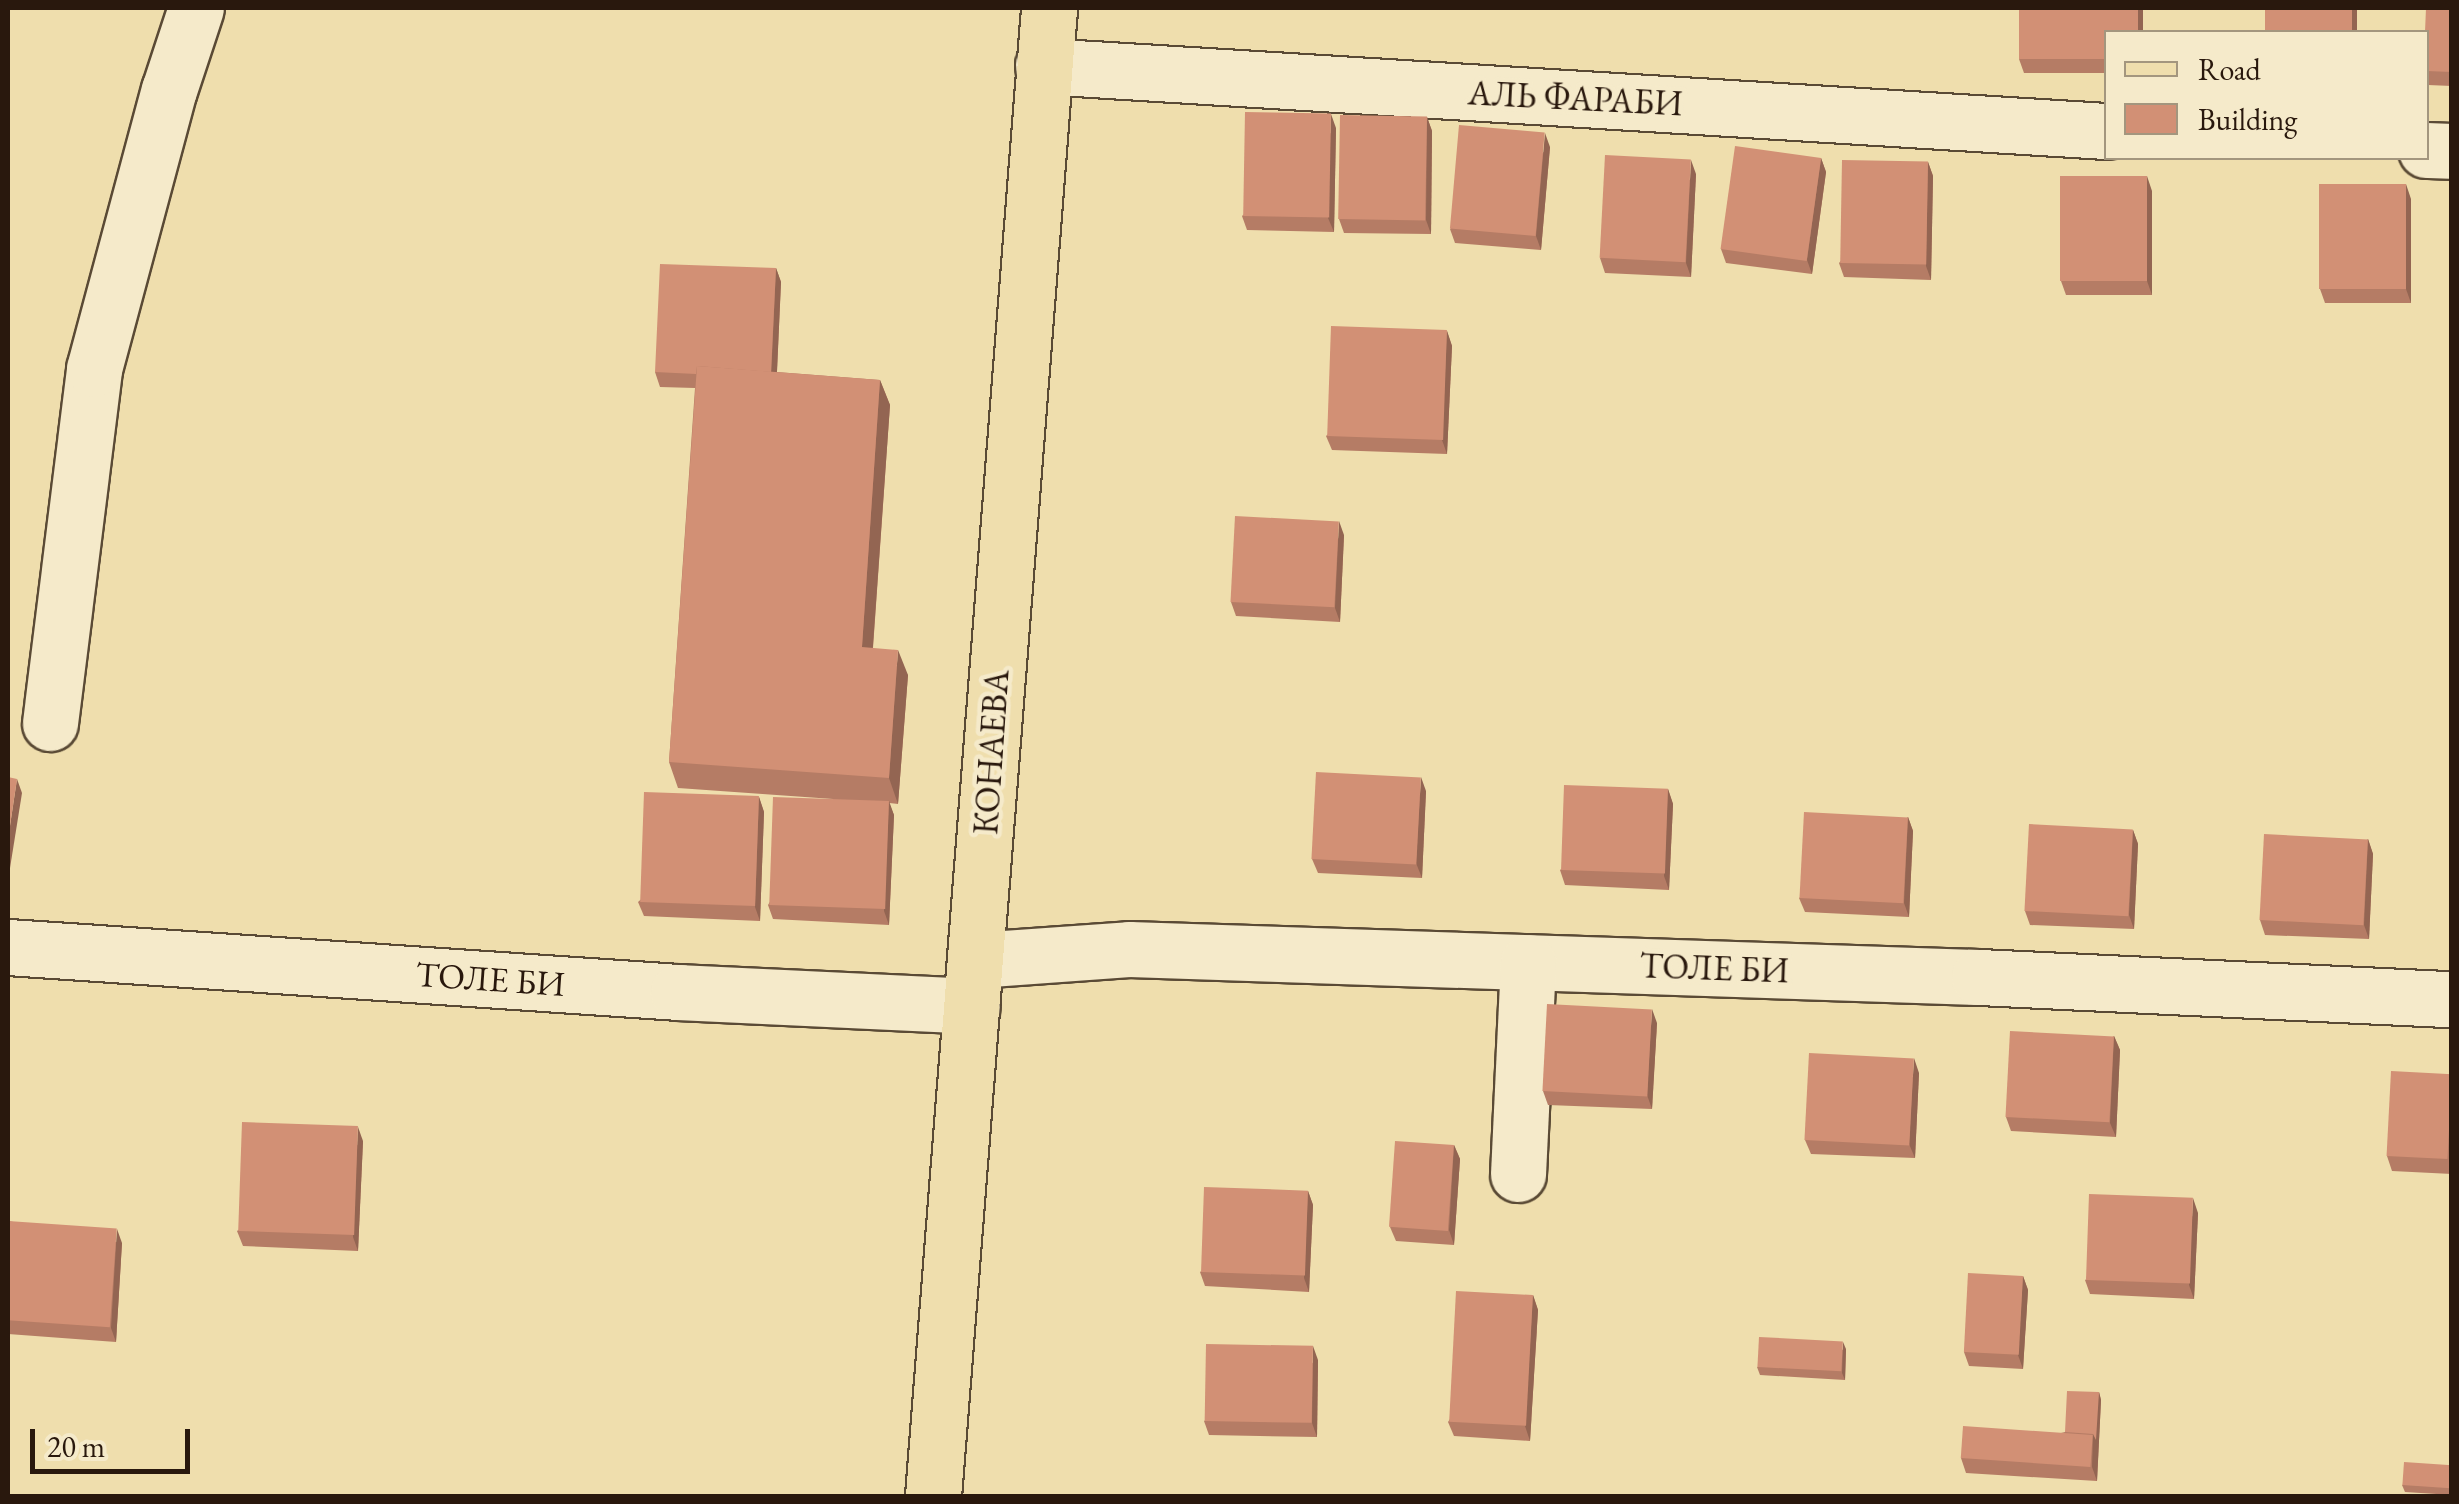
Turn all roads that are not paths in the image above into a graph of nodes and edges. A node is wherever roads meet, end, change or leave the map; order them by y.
1 (196, 8) edge
2 (1048, 8) edge
3 (1042, 66) junction
4 (2104, 130) edge
5 (50, 724) dead end
6 (8, 947) edge
7 (1528, 962) junction
8 (974, 983) junction
9 (2452, 999) edge
10 (1518, 1174) dead end
11 (933, 1496) edge

1 - 5 street
2 - 3 main road, КОНАЕВА
3 - 4 street, АЛЬ ФАРАБИ
3 - 8 main road, КОНАЕВА
6 - 8 street, ТОЛЕ БИ
7 - 8 street, ТОЛЕ БИ
7 - 9 street, ТОЛЕ БИ
7 - 10 street
8 - 11 main road, КОНАЕВА

